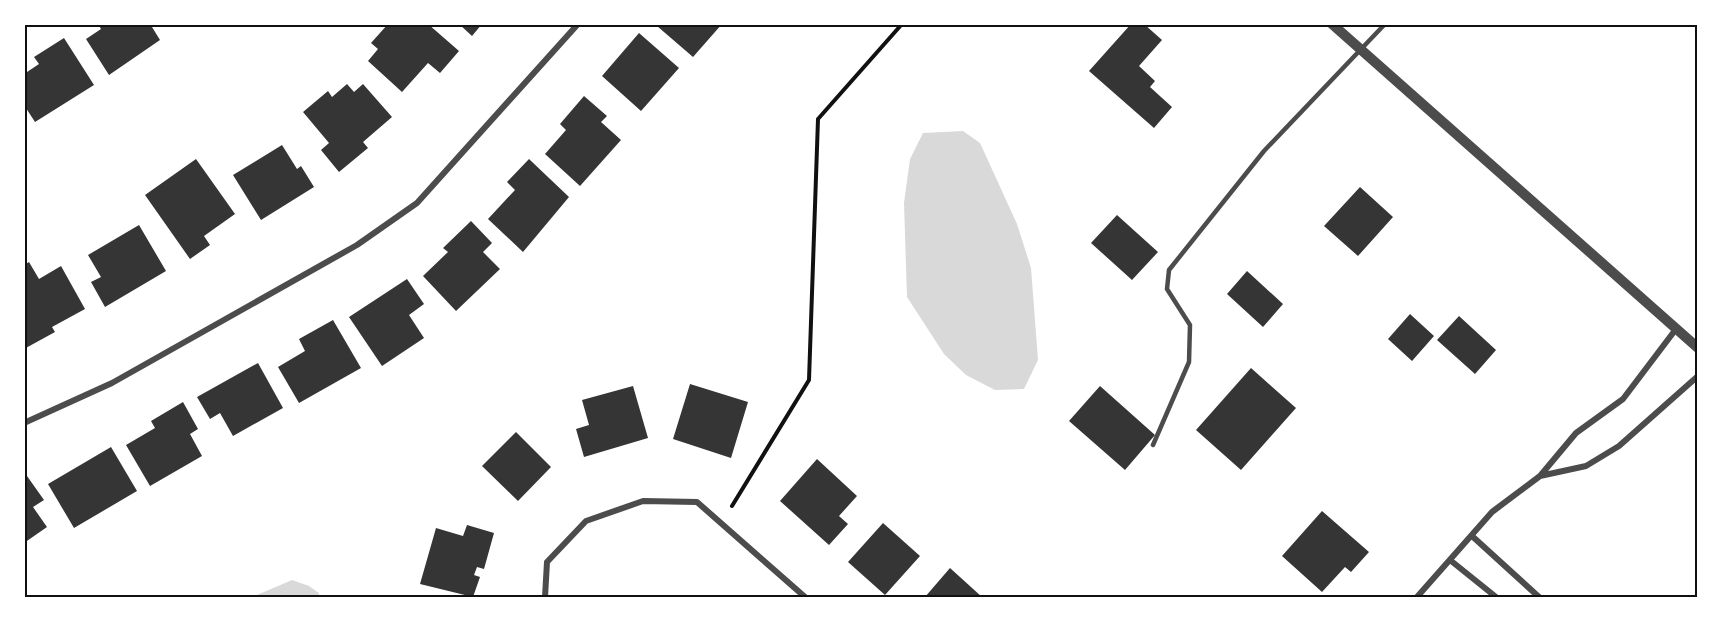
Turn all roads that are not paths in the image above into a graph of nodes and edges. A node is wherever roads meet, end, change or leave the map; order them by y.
1 (578, 24) edge
2 (1332, 24) edge
3 (1385, 24) edge
4 (1362, 50) junction
5 (1676, 329) junction
6 (1698, 348) edge
7 (1698, 376) edge
8 (24, 423) edge
9 (1153, 445) dead end
10 (1540, 476) junction
11 (1472, 536) junction
12 (1450, 560) junction
13 (545, 597) edge
14 (805, 597) edge
15 (1417, 597) edge
16 (1496, 597) edge
17 (1539, 597) edge

1 - 8 street
2 - 4 street
3 - 4 lane
4 - 5 street
4 - 9 lane
5 - 6 street
5 - 10 street
7 - 10 street
10 - 11 street
11 - 12 street
11 - 17 street
12 - 15 street
12 - 16 street
13 - 14 street

